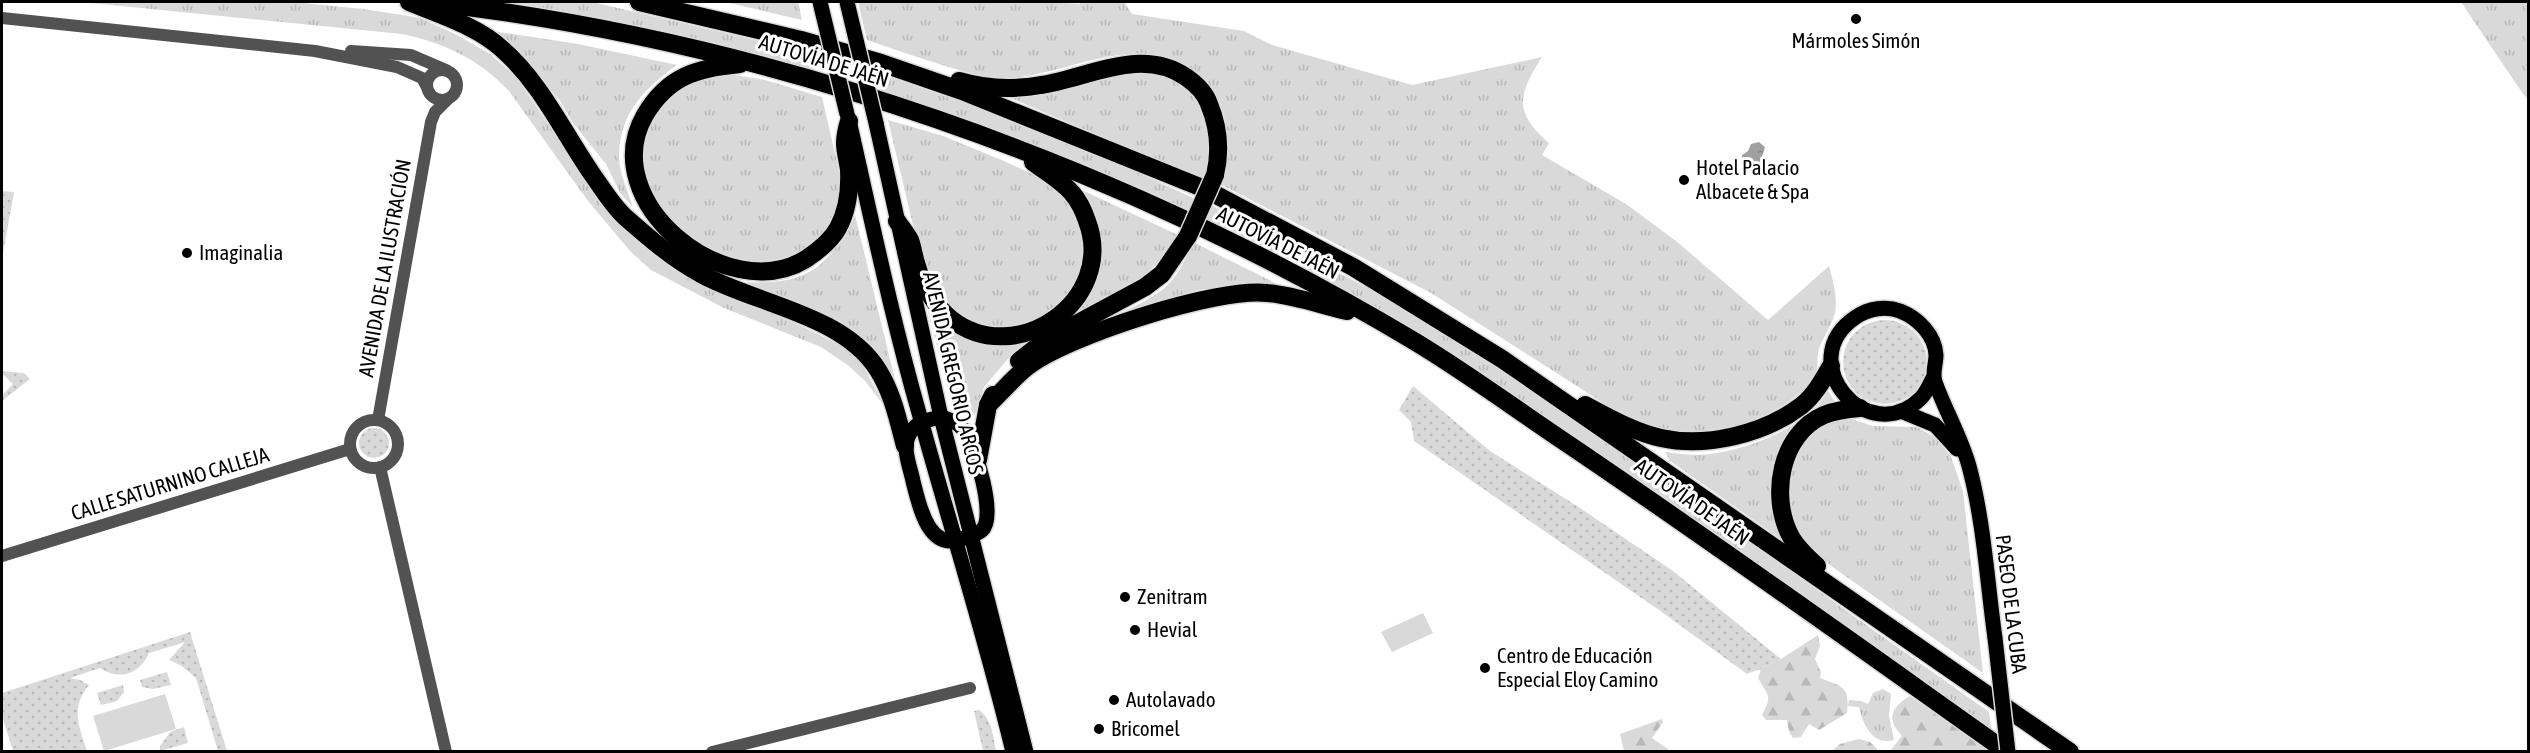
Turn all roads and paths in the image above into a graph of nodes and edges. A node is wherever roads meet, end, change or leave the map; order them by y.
1 (409, 2) edge
2 (426, 2) edge
3 (639, 2) edge
4 (665, 2) edge
5 (820, 2) edge
6 (847, 2) edge
7 (2, 18) edge
8 (315, 51) junction
9 (753, 63) junction
10 (446, 70) junction
11 (428, 90) junction
12 (448, 99) junction
13 (848, 117) junction
14 (431, 122) junction
15 (1013, 147) junction
16 (897, 221) junction
17 (1371, 316) junction
18 (1831, 366) junction
19 (1527, 376) junction
20 (1933, 378) junction
21 (988, 405) junction
22 (1860, 408) junction
23 (1901, 411) junction
24 (941, 417) junction
25 (378, 420) junction
26 (921, 421) junction
27 (905, 446) junction
28 (350, 449) junction
29 (978, 460) junction
30 (1968, 464) junction
31 (380, 468) junction
32 (966, 546) junction
33 (2, 556) edge
34 (1835, 589) junction
35 (970, 688) dead end
36 (446, 752) edge
37 (712, 752) edge
38 (1013, 752) edge
39 (1026, 752) edge
40 (2008, 752) edge
41 (2070, 752) edge

1 - 27 highway
2 - 9 highway, AUTOVÍA DE JAÉN
3 - 19 highway, AUTOVÍA DE JAÉN
4 - 21 highway, bridge
5 - 13 main road, AVENIDA GREGORIO ARCOS, bridge
6 - 16 main road, AVENIDA GREGORIO ARCOS, bridge
7 - 8 street
8 - 10 street
8 - 11 street
9 - 13 highway
9 - 15 highway, AUTOVÍA DE JAÉN
10 - 11 street
10 - 12 street
11 - 12 street
11 - 14 street, AVENIDA DE LA ILUSTRACIÓN
12 - 14 street, AVENIDA DE LA ILUSTRACIÓN
13 - 26 main road, AVENIDA GREGORIO ARCOS
14 - 25 street, AVENIDA DE LA ILUSTRACIÓN
15 - 16 highway
15 - 17 highway, AUTOVÍA DE JAÉN
16 - 24 main road, AVENIDA GREGORIO ARCOS
17 - 21 highway
17 - 40 highway, AUTOVÍA DE JAÉN
18 - 19 highway
18 - 20 main road
18 - 22 main road
19 - 34 highway, AUTOVÍA DE JAÉN
20 - 23 main road
20 - 30 main road, PASEO DE LA CUBA
21 - 29 highway
22 - 23 main road
22 - 34 highway
23 - 30 main road, PASEO DE LA CUBA
24 - 26 main road
24 - 29 main road
24 - 32 main road, AVENIDA GREGORIO ARCOS
25 - 28 street
25 - 31 street
26 - 27 main road
26 - 32 main road, AVENIDA GREGORIO ARCOS
27 - 32 main road
28 - 31 street
28 - 33 street, CALLE SATURNINO CALLEJA
29 - 32 main road
30 - 40 main road, PASEO DE LA CUBA, bridge
31 - 36 street
32 - 38 main road, AVENIDA GREGORIO ARCOS
32 - 39 main road, AVENIDA GREGORIO ARCOS
34 - 41 highway, AUTOVÍA DE JAÉN
35 - 37 street

